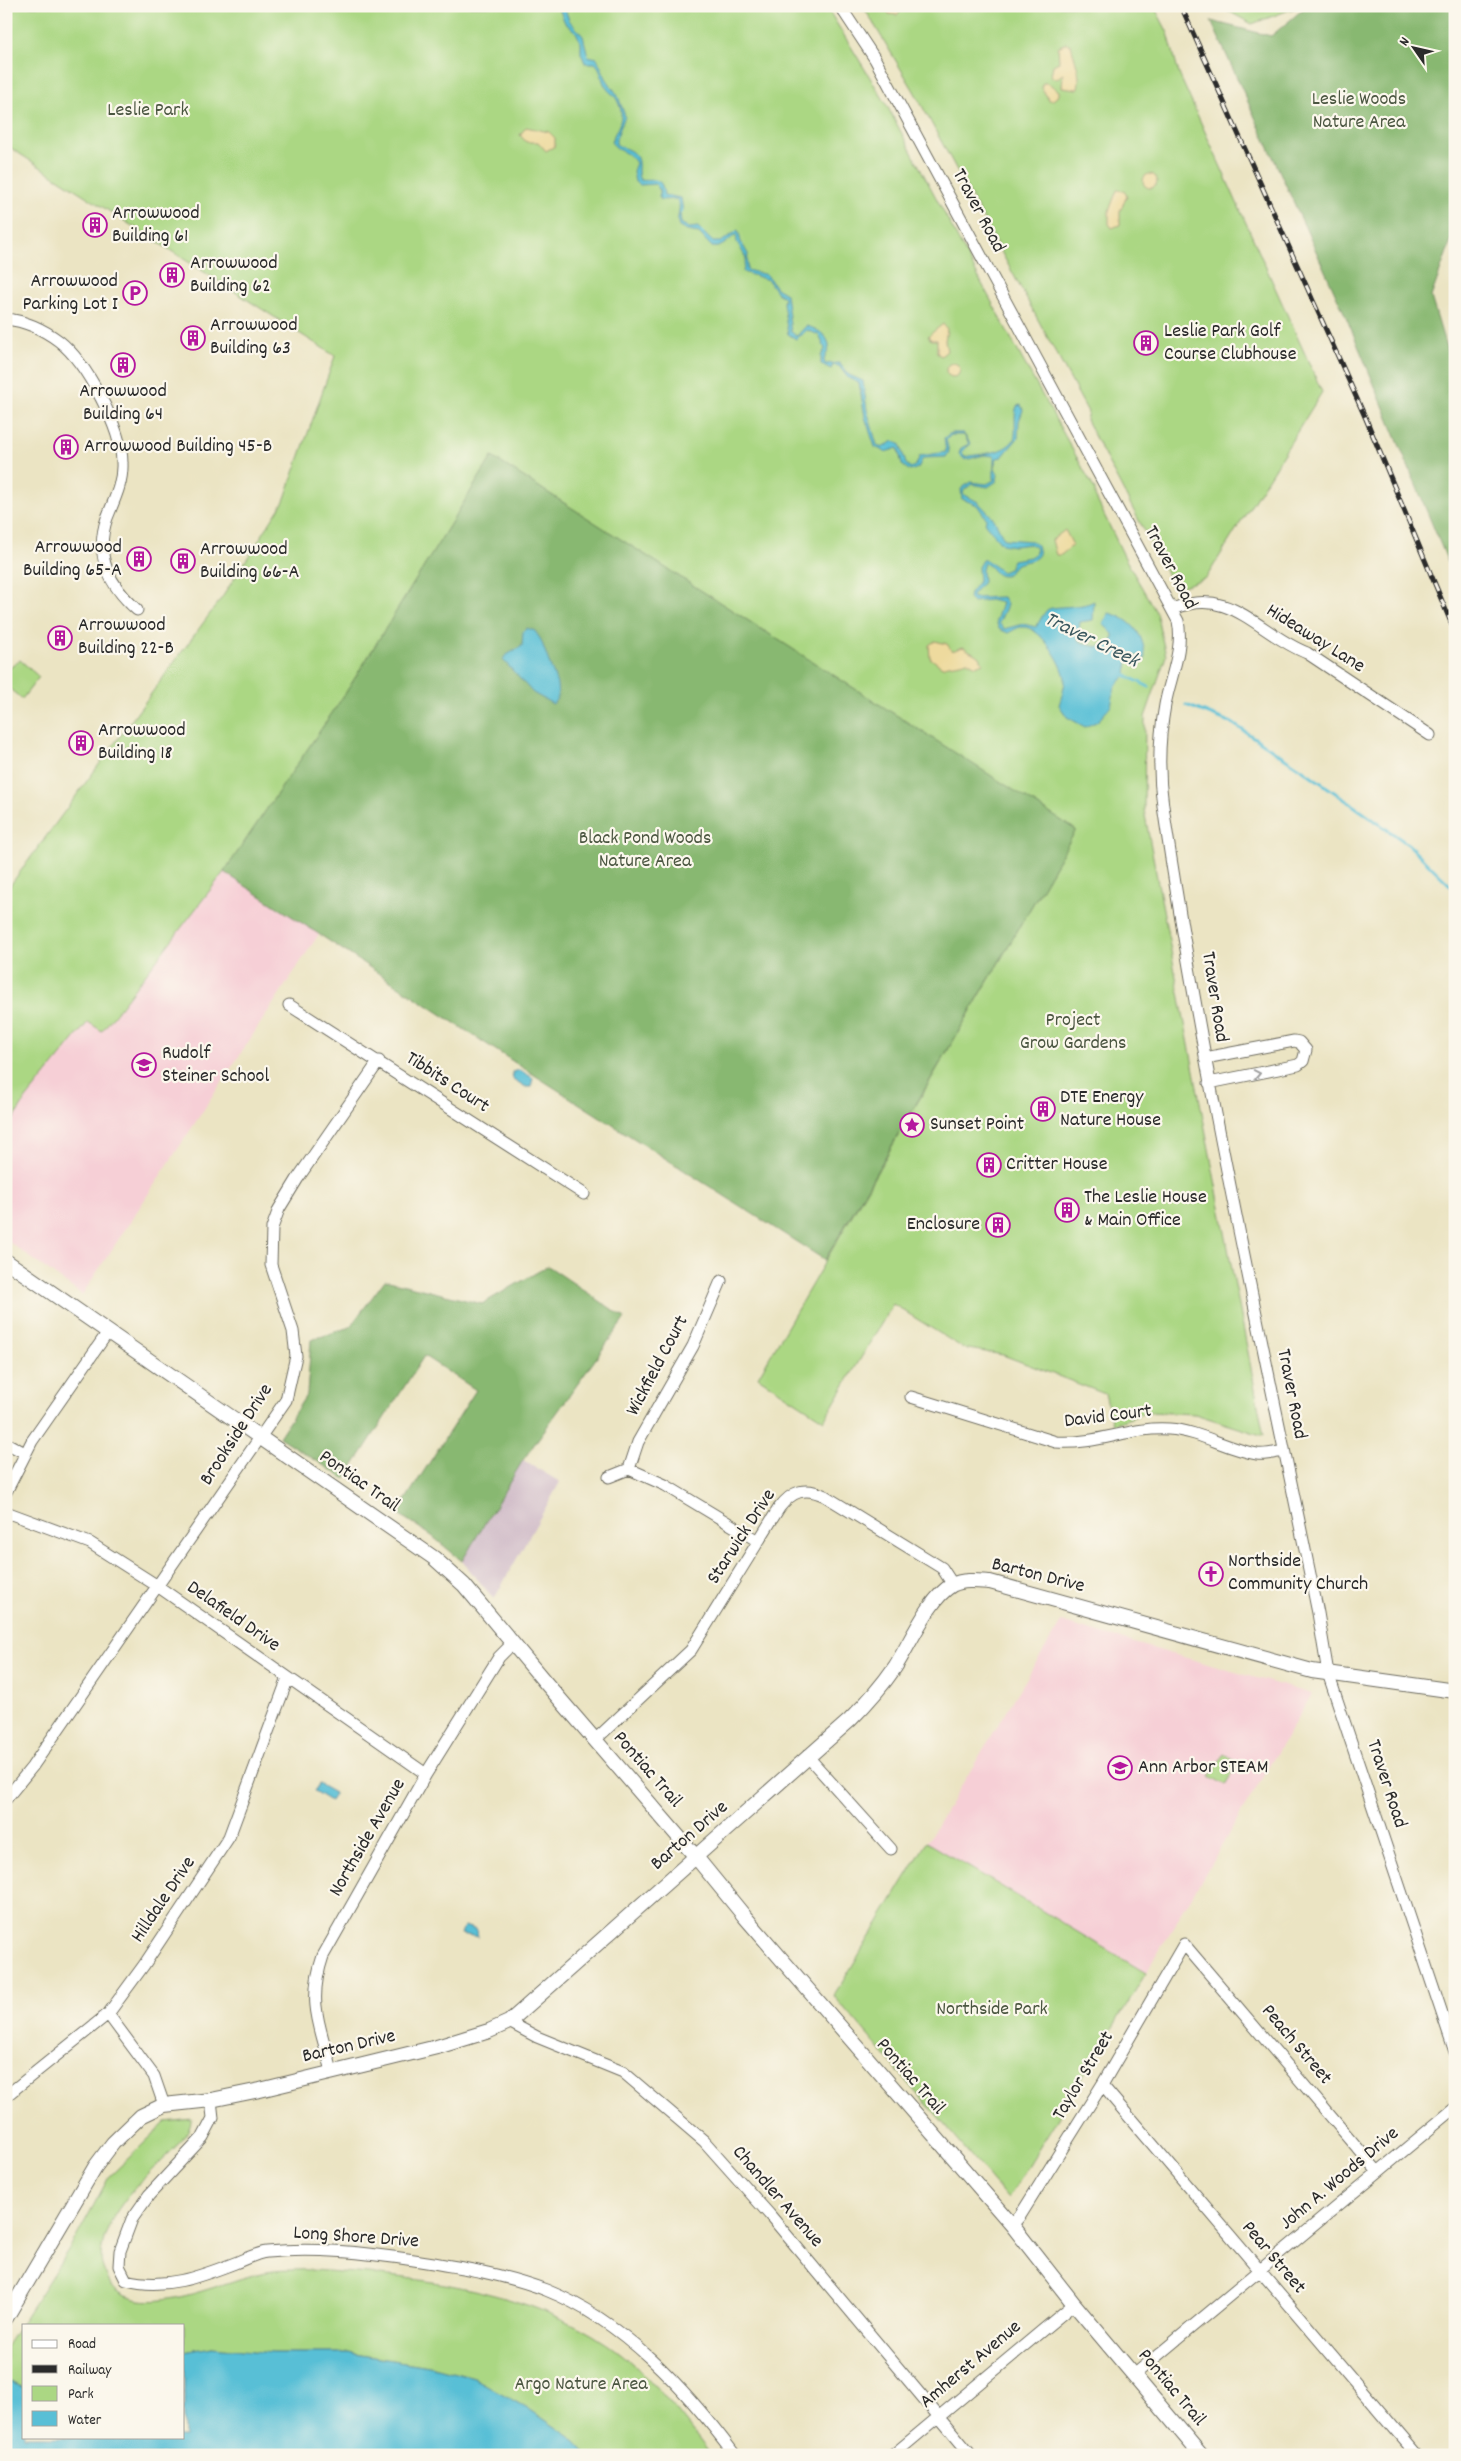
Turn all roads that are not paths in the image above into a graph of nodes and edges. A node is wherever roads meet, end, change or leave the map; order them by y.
1 (840, 6) edge
2 (6, 319) edge
3 (1174, 609) junction
4 (137, 610) dead end
5 (1430, 735) dead end
6 (289, 1005) dead end
7 (1205, 1058) junction
8 (379, 1061) junction
9 (1209, 1083) junction
10 (584, 1194) dead end
11 (6, 1261) edge
12 (721, 1281) dead end
13 (108, 1332) junction
14 (912, 1397) dead end
15 (260, 1438) junction
16 (6, 1442) edge
17 (1283, 1451) junction
18 (25, 1453) junction
19 (629, 1469) junction
20 (609, 1477) dead end
21 (6, 1492) edge
22 (6, 1512) edge
23 (758, 1541) junction
24 (156, 1585) junction
25 (953, 1585) junction
26 (513, 1643) junction
27 (1328, 1673) junction
28 (288, 1678) junction
29 (1455, 1690) edge
30 (595, 1740) junction
31 (809, 1758) junction
32 (426, 1774) junction
33 (6, 1800) edge
34 (891, 1849) dead end
35 (696, 1857) junction
36 (1184, 1944) joint
37 (108, 2014) junction
38 (509, 2022) junction
39 (1455, 2052) edge
40 (332, 2071) junction
41 (1102, 2085) junction
42 (6, 2096) edge
43 (211, 2100) junction
44 (164, 2105) junction
45 (1455, 2108) edge
46 (1378, 2172) junction
47 (1012, 2226) junction
48 (1259, 2271) junction
49 (1074, 2304) junction
50 (6, 2318) edge
51 (1134, 2375) junction
52 (938, 2416) junction
53 (735, 2455) edge
54 (893, 2455) edge
55 (971, 2455) edge
56 (1201, 2455) edge
57 (1417, 2455) edge

1 - 3 street, Traver Road
2 - 4 street
3 - 5 street, Hideaway Lane
3 - 7 street, Traver Road
6 - 8 street, Tibbits Court
7 - 9 street, Traver Road
9 -> 7 street
8 - 10 street, Tibbits Court
8 - 15 street, Brookside Drive
9 - 17 street, Traver Road
11 - 13 main road, Pontiac Trail
12 - 19 street, Wickfield Court
13 - 15 main road, Pontiac Trail
13 - 18 street
14 - 17 street, David Court
15 - 24 street, Brookside Drive
15 - 26 main road, Pontiac Trail
16 - 18 street
17 - 27 street, Traver Road
18 - 21 street
19 - 20 street
19 - 23 street
22 - 24 street, Delafield Drive
23 - 25 street, Starwick Drive
23 - 30 street, Starwick Drive
24 - 28 street, Delafield Drive
24 - 33 street, Brookside Drive
25 - 27 main road, Barton Drive
25 - 31 main road, Barton Drive
26 - 30 main road, Pontiac Trail
26 - 32 street, Northside Avenue
27 - 29 main road, Barton Drive
27 - 39 street, Traver Road
28 - 32 street, Delafield Drive
28 - 37 street, Hilldale Drive
30 - 35 main road, Pontiac Trail
31 - 34 street
31 - 35 main road, Barton Drive
32 - 40 street, Northside Avenue
35 - 38 main road, Barton Drive
35 - 47 main road, Pontiac Trail
36 - 41 street, Taylor Street
36 - 46 street, Peach Street
37 - 42 street, Hilldale Drive
37 - 44 street
38 - 40 main road, Barton Drive
38 - 52 street, Chandler Avenue
40 - 43 main road, Barton Drive
41 - 47 street, Taylor Street
41 - 48 street, Pear Street
43 - 44 main road, Barton Drive
43 - 53 street, Long Shore Drive
44 - 50 main road, Barton Drive
45 - 46 street, John A. Woods Drive
46 - 48 street, John A. Woods Drive
47 - 49 main road, Pontiac Trail
48 - 51 street, John A. Woods Drive
48 - 57 street, Pear Street
49 - 51 main road, Pontiac Trail
49 - 52 street, Amherst Avenue
51 - 56 main road, Pontiac Trail
52 - 54 street, Amherst Avenue
52 - 55 street, Chandler Avenue

